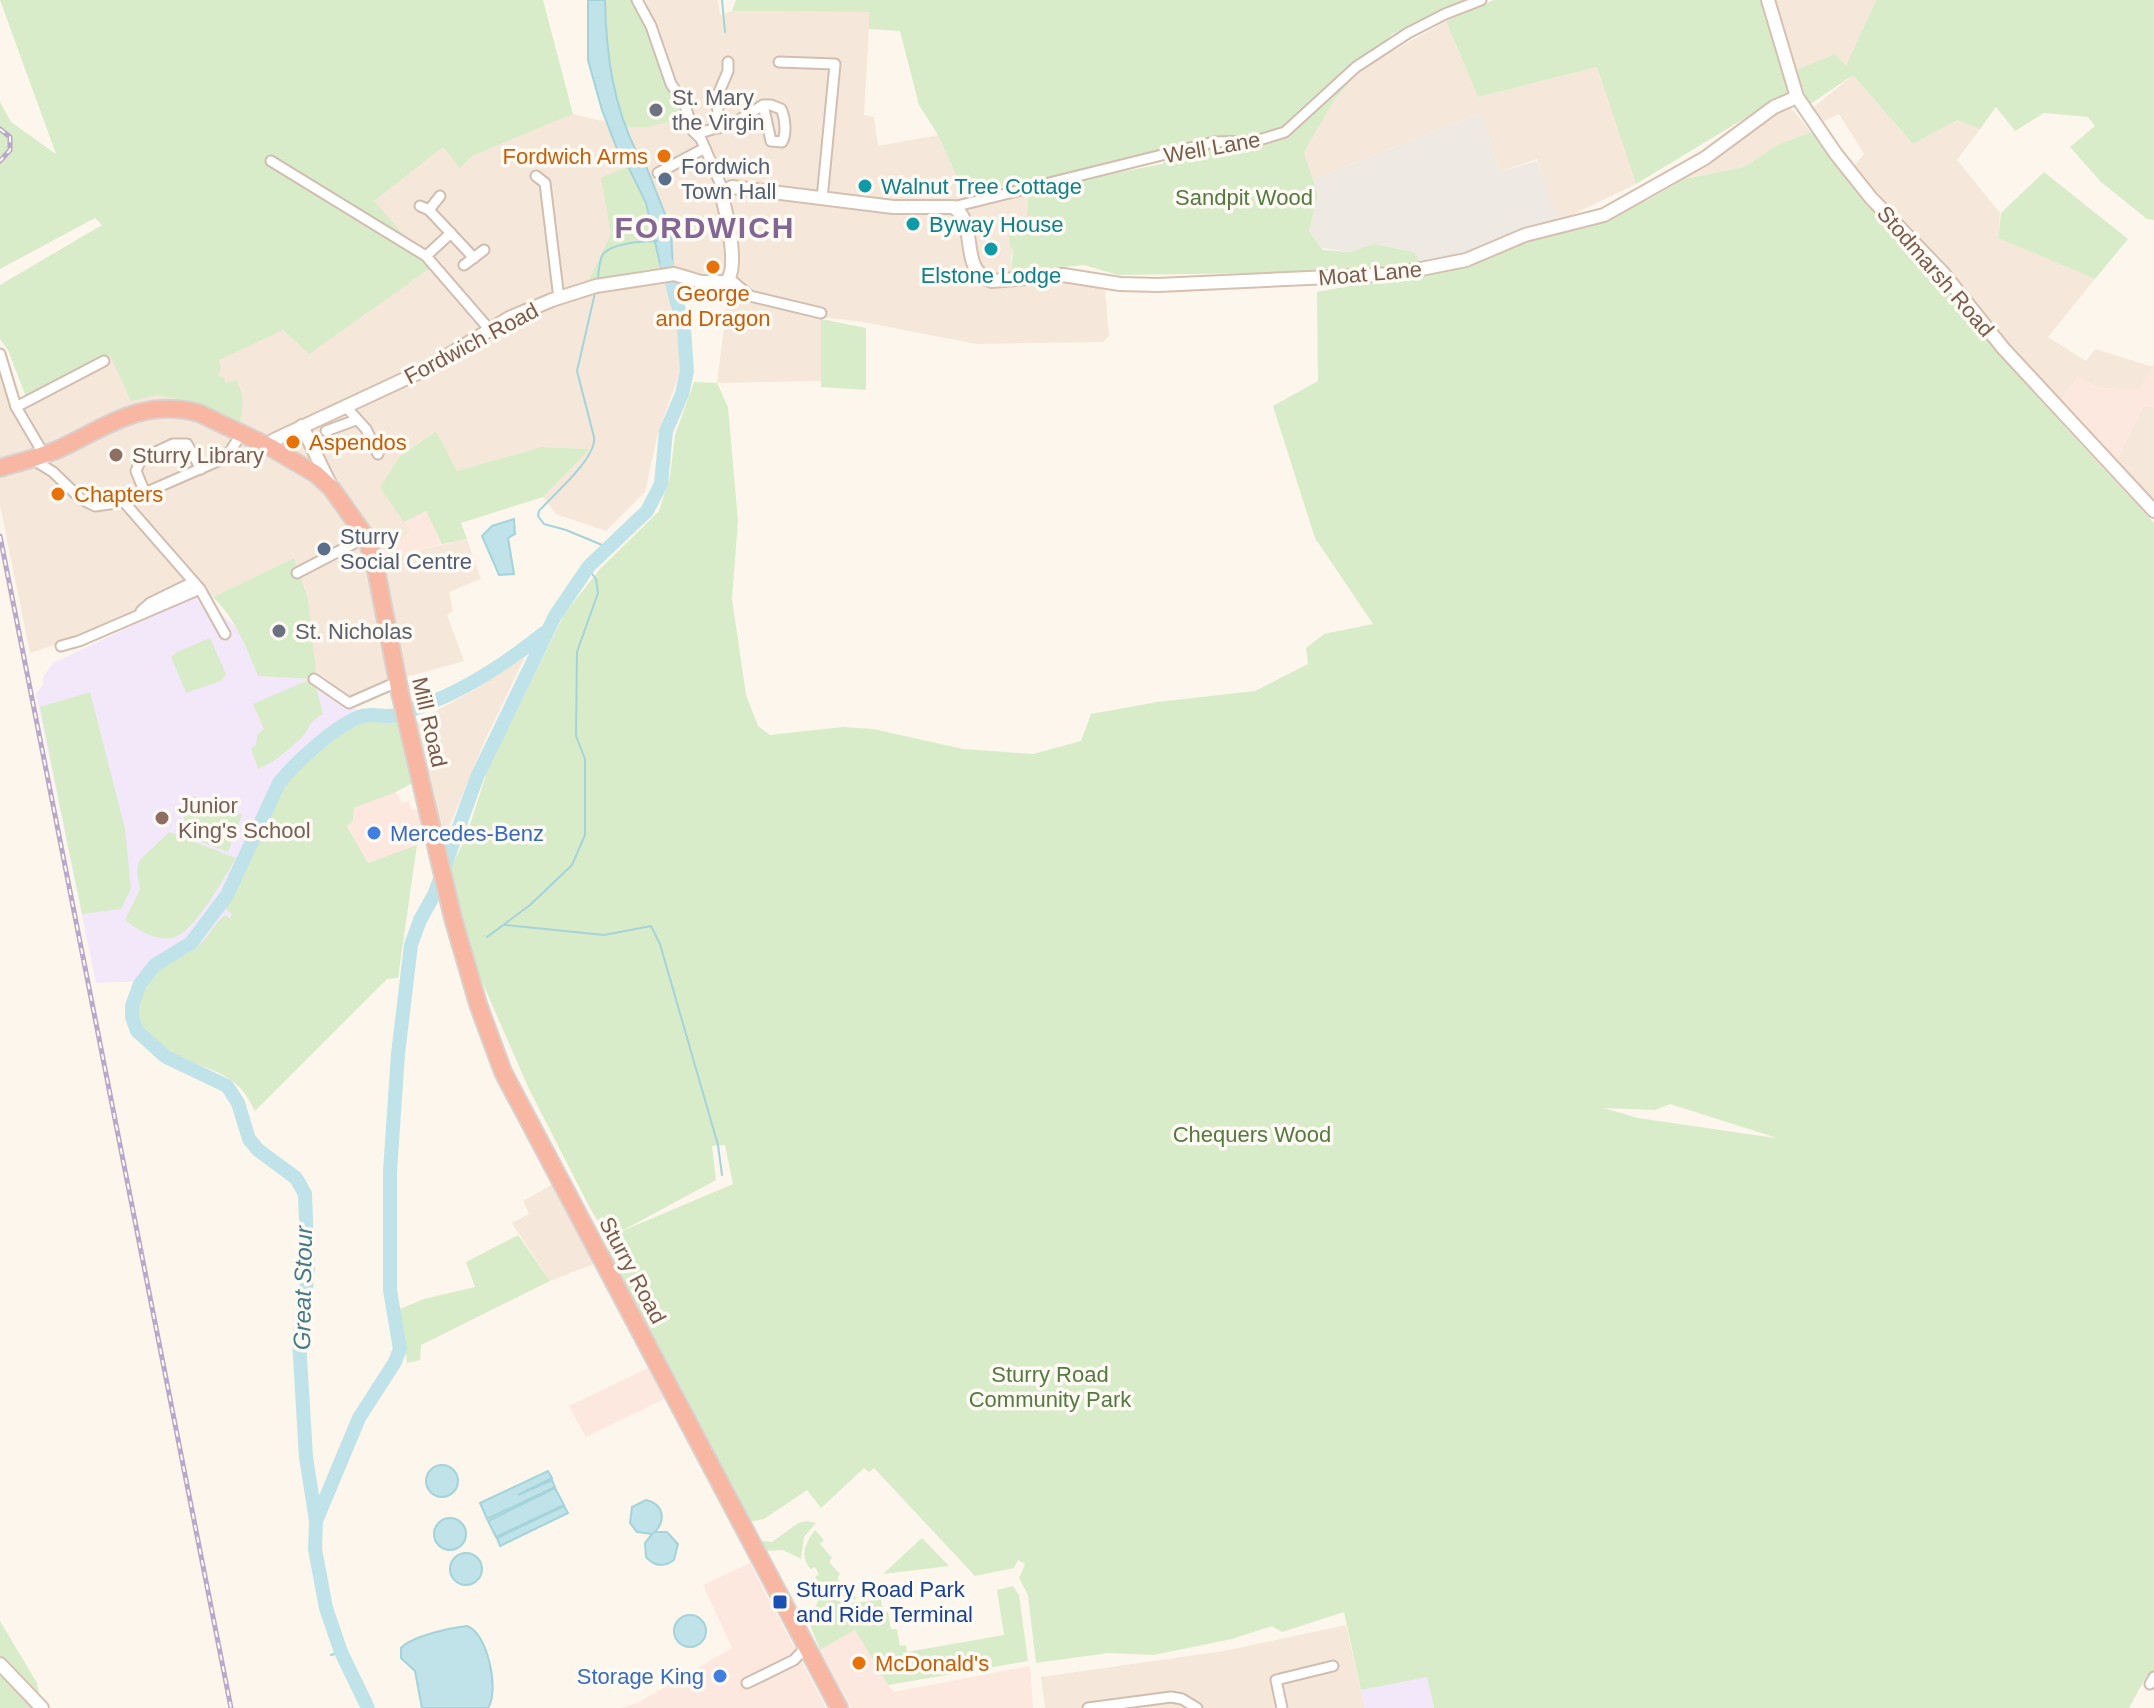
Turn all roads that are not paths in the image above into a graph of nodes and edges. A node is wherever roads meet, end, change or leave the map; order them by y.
1 (637, 0) edge
2 (1481, 0) edge
3 (1768, 0) edge
4 (728, 62) dead end
5 (779, 62) dead end
6 (1797, 97) junction
7 (763, 105) dead end
8 (719, 128) junction
9 (695, 133) junction
10 (705, 148) junction
11 (271, 161) dead end
12 (658, 173) dead end
13 (536, 176) dead end
14 (723, 190) junction
15 (440, 196) dead end
16 (822, 199) junction
17 (953, 207) junction
18 (451, 233) junction
19 (484, 250) dead end
20 (426, 256) junction
21 (474, 258) junction
22 (464, 265) dead end
23 (730, 279) junction
24 (559, 299) junction
25 (821, 313) dead end
26 (490, 330) junction
27 (0, 354) edge
28 (104, 361) dead end
29 (14, 402) junction
30 (346, 407) junction
31 (356, 420) junction
32 (302, 426) junction
33 (326, 431) dead end
34 (242, 433) junction
35 (270, 447) junction
36 (378, 454) dead end
37 (38, 457) junction
38 (0, 468) edge
39 (201, 469) junction
40 (332, 489) junction
41 (145, 493) junction
42 (124, 502) junction
43 (2154, 511) edge
44 (366, 537) junction
45 (297, 573) dead end
46 (196, 586) junction
47 (225, 634) dead end
48 (61, 646) dead end
49 (314, 679) dead end
50 (398, 688) junction
51 (433, 834) joint
52 (807, 1646) junction
53 (794, 1660) junction
54 (815, 1662) junction
55 (0, 1664) edge
56 (1333, 1666) dead end
57 (747, 1683) dead end
58 (42, 1708) edge
59 (839, 1708) edge
60 (1088, 1708) edge
61 (1197, 1708) edge
62 (1282, 1708) edge

1 - 9 street
2 - 17 street, Well Lane
3 - 6 street, Stodmarsh Road
4 - 8 street
5 - 16 street
6 - 17 street, Moat Lane
6 - 43 street, Stodmarsh Road
7 - 8 street
8 - 9 street
9 - 10 street
10 - 12 street
10 - 14 street
11 - 20 street
13 - 24 street
14 - 16 street
14 - 23 street
15 - 18 street
16 - 17 street
18 - 20 street
18 - 21 street
19 - 21 street
20 - 26 street
21 - 22 street
23 - 24 street, Fordwich Road
23 - 25 street
24 - 26 street, Fordwich Road
26 - 30 street, Fordwich Road
27 - 29 street
28 - 29 street
29 - 37 street
30 - 31 street
30 - 32 street, Fordwich Road
31 - 33 street
31 - 36 street
32 - 35 street, Fordwich Road
32 - 40 street
34 - 35 highway, Mill Road
34 - 37 highway, Mill Road
34 - 39 street
35 - 40 highway, Mill Road
37 - 38 highway, Mill Road
37 - 42 street
39 - 41 street
39 - 41 street
40 - 44 highway, Mill Road
41 - 42 street
42 - 46 street
44 - 45 street
44 - 50 highway, Mill Road
46 - 47 street
46 - 48 street
49 - 50 street
50 - 51 highway, Mill Road
51 - 52 highway, Sturry Road
52 - 53 street
52 - 54 highway, Sturry Road
53 - 54 street
53 - 57 street
54 - 59 highway, Sturry Road
55 - 58 street
56 - 62 street
60 - 61 street

